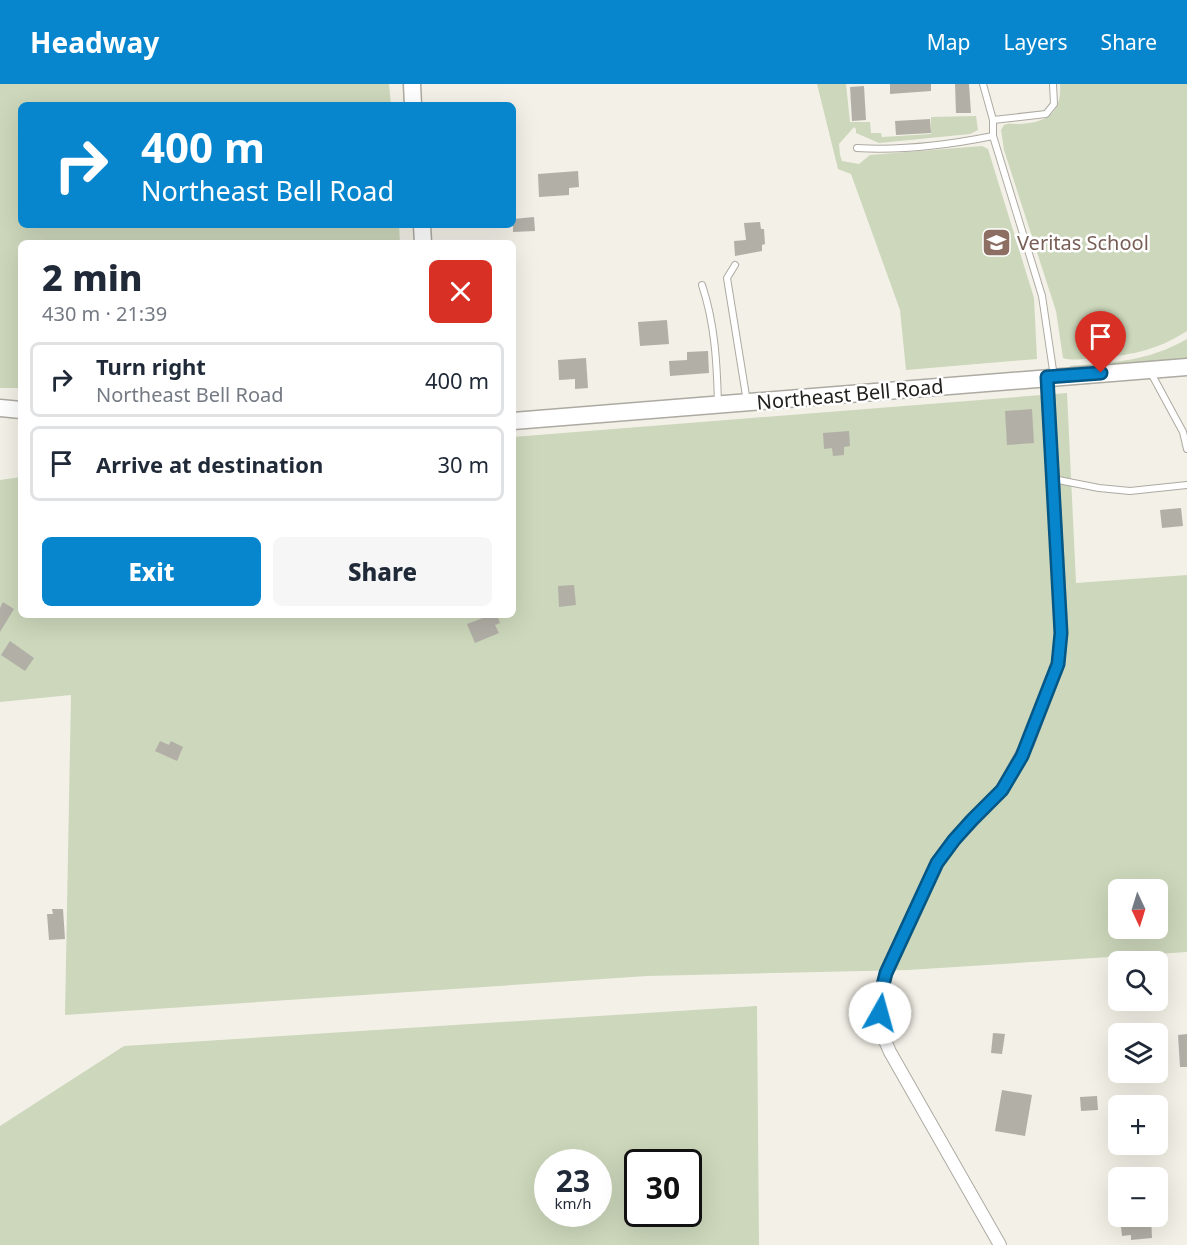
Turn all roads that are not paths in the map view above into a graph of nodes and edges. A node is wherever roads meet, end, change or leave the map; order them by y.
1 (412, 84) edge
2 (983, 84) edge
3 (1053, 84) edge
4 (413, 102) edge
5 (993, 120) junction
6 (993, 136) junction
7 (857, 148) dead end
8 (735, 266) dead end
9 (702, 285) dead end
10 (1187, 367) edge
11 (1149, 370) junction
12 (1050, 377) junction
13 (747, 402) junction
14 (718, 405) junction
15 (0, 408) edge
16 (18, 410) edge
17 (516, 421) edge
18 (1187, 449) edge
19 (1053, 479) junction
20 (1187, 485) edge
21 (1000, 1245) edge

1 - 4 main road
2 - 5 lane
3 - 5 lane
5 - 6 lane
6 - 7 lane
6 - 12 lane
8 - 13 lane
9 - 14 lane
10 - 11 main road, Northeast Bell Road
11 - 12 main road, Northeast Bell Road
11 - 18 lane
12 - 13 main road, Northeast Bell Road
12 - 19 street
13 - 14 main road, Northeast Bell Road
14 - 17 main road, Northeast Bell Road
15 - 16 main road
19 - 20 lane
19 - 21 street

